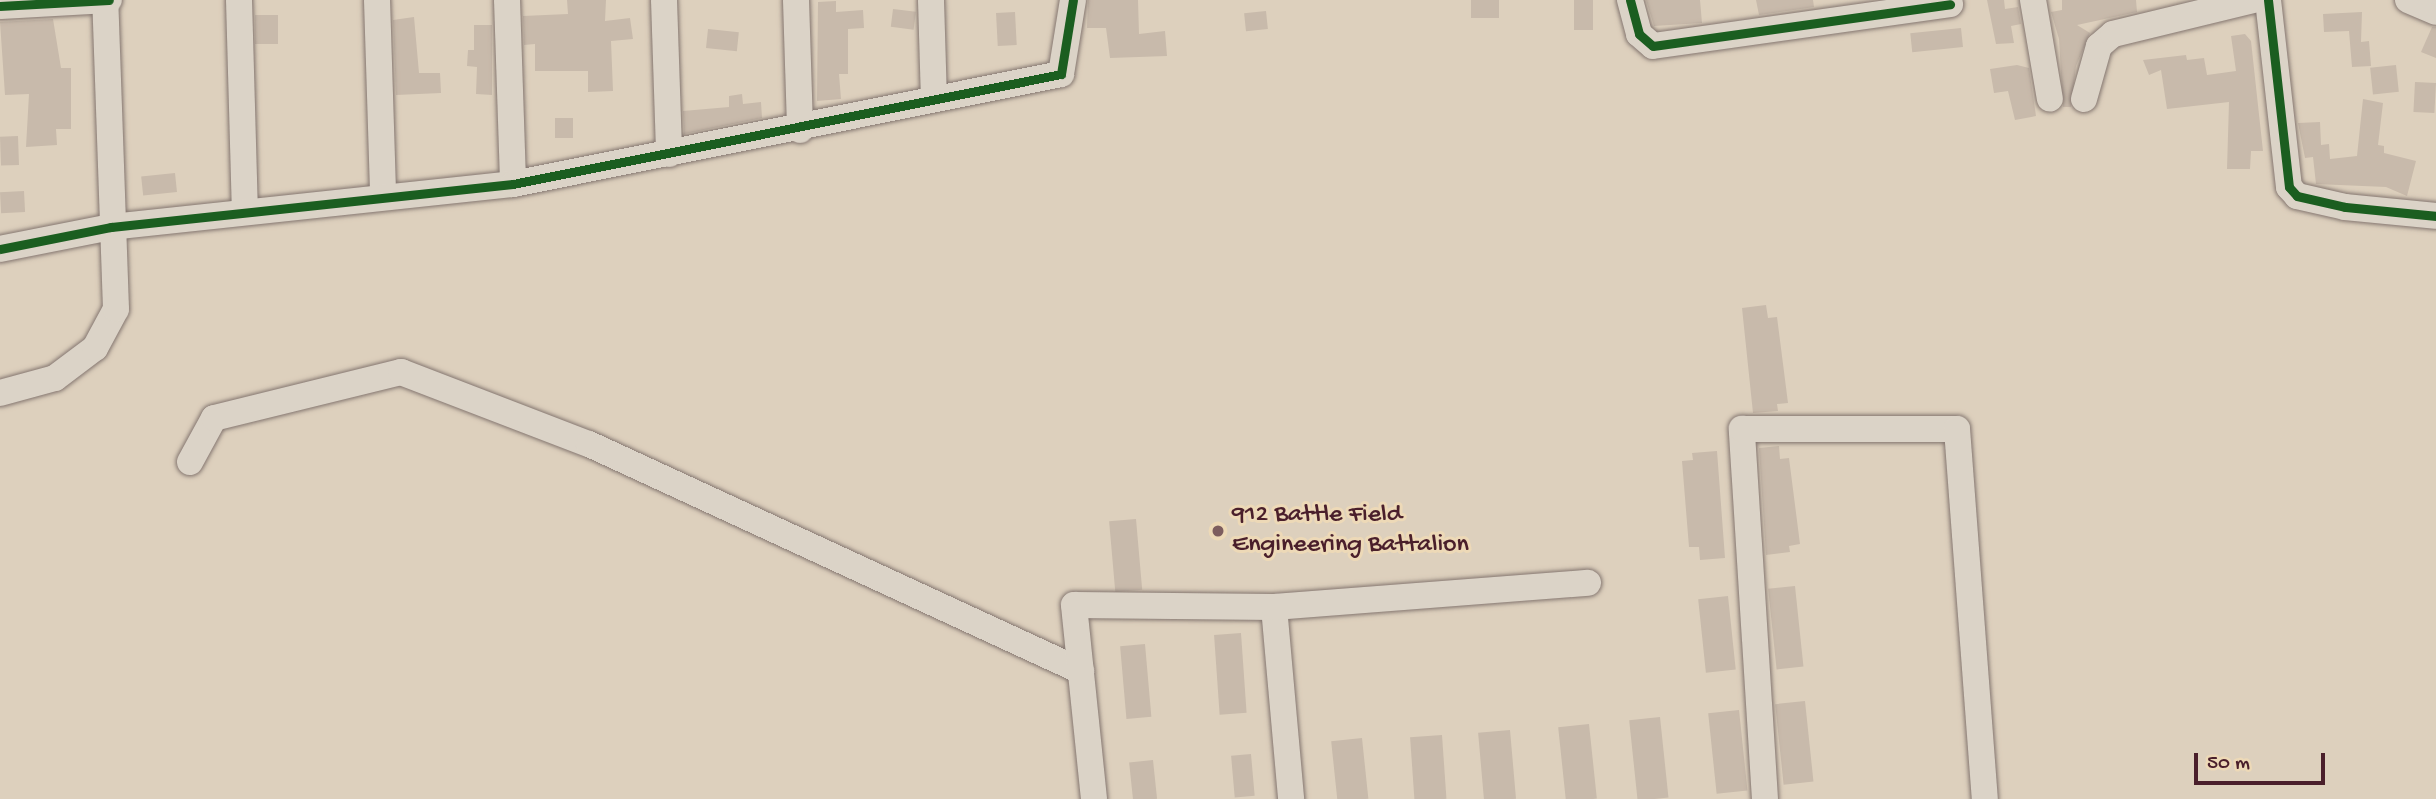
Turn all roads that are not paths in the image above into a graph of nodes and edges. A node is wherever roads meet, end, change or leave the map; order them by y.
1 (106, 0) edge
2 (239, 0) edge
3 (377, 0) edge
4 (507, 0) edge
5 (664, 0) edge
6 (796, 0) edge
7 (931, 0) edge
8 (1073, 0) edge
9 (1630, 0) edge
10 (2034, 0) edge
11 (2254, 0) edge
12 (2268, 0) edge
13 (2408, 0) edge
14 (1950, 4) dead end
15 (0, 6) edge
16 (2436, 12) edge
17 (934, 99) junction
18 (2050, 99) dead end
19 (2084, 99) dead end
20 (800, 130) junction
21 (669, 154) junction
22 (513, 184) junction
23 (383, 195) junction
24 (244, 211) junction
25 (2436, 216) edge
26 (111, 227) junction
27 (0, 249) edge
28 (0, 393) edge
29 (190, 461) dead end
30 (1588, 583) dead end
31 (1273, 607) junction
32 (1081, 671) junction
33 (1094, 799) edge
34 (1291, 799) edge
35 (1765, 799) edge
36 (1984, 799) edge

1 - 15 street
1 - 26 street
2 - 24 street
3 - 23 street
4 - 22 street
5 - 21 street
6 - 20 street
7 - 17 street
8 - 17 street
9 - 14 street
10 - 18 street
11 - 19 street
12 - 25 street
13 - 16 street
17 - 20 street
20 - 21 street
21 - 22 street
22 - 23 street
23 - 24 street
24 - 26 street
26 - 27 street
26 - 28 street
29 - 32 street
30 - 31 street
31 - 32 street
31 - 34 street
32 - 33 street
35 - 36 street

